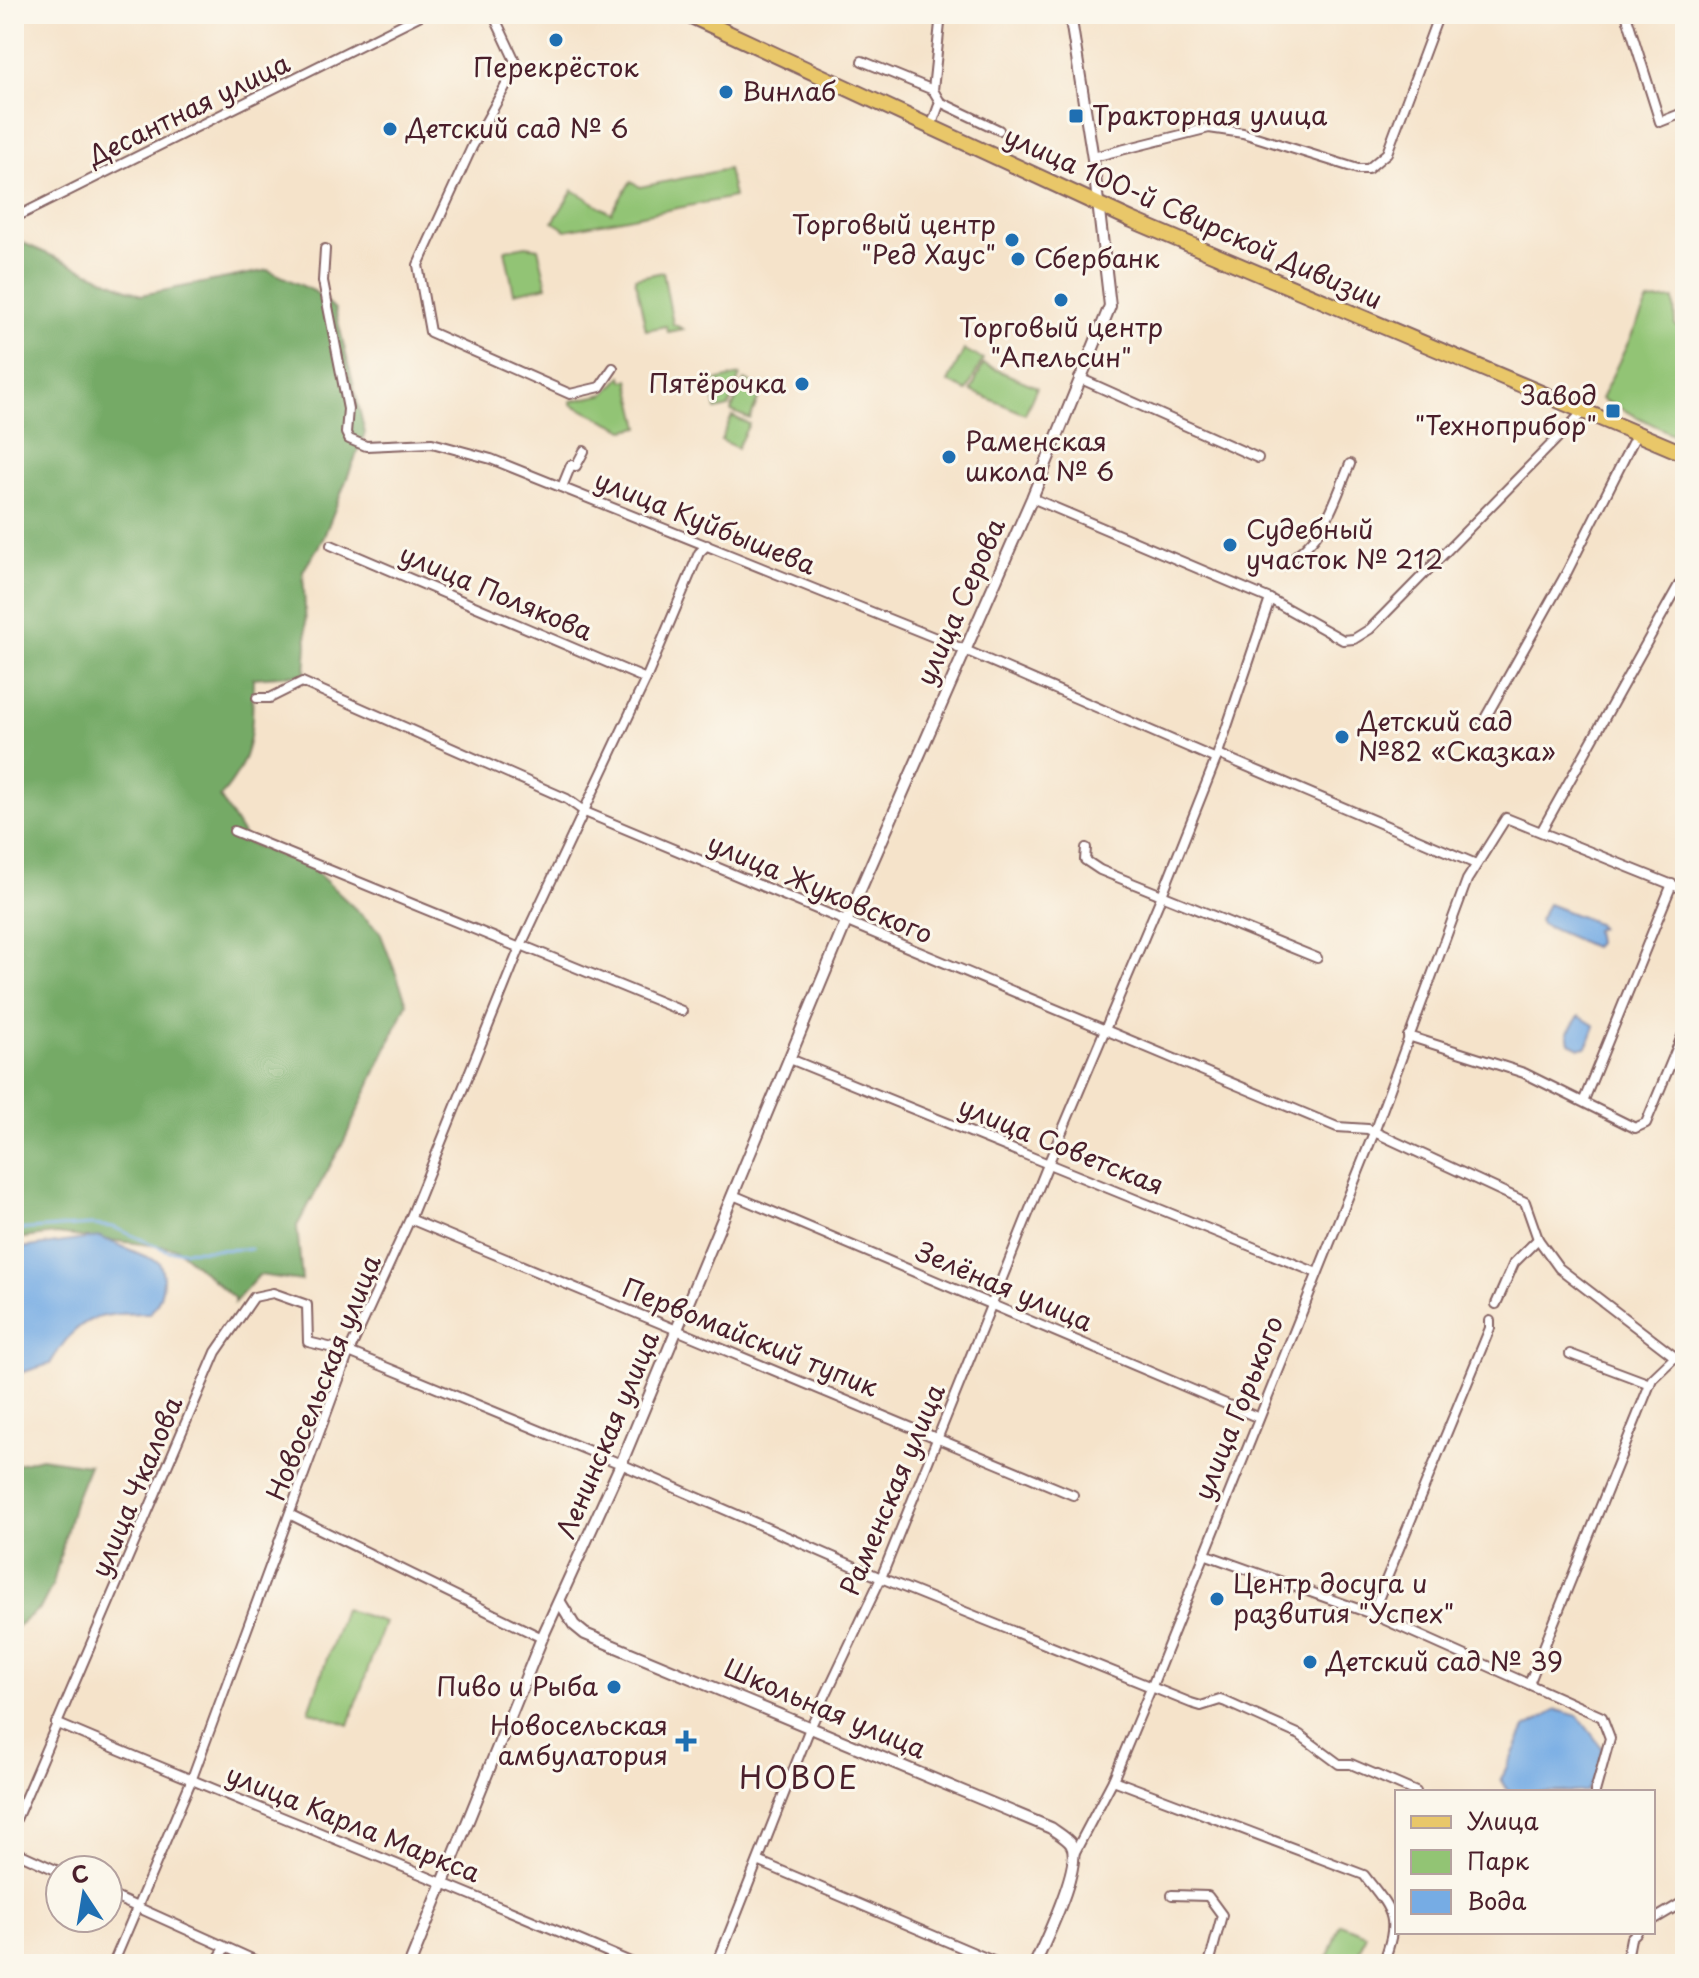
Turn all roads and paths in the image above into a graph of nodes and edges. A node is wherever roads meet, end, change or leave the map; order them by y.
1 (423, 14) edge
2 (493, 14) edge
3 (687, 14) edge
4 (940, 14) edge
5 (1070, 14) edge
6 (1439, 14) edge
7 (1626, 14) edge
8 (862, 61) dead end
9 (933, 90) junction
10 (940, 102) junction
11 (1685, 112) edge
12 (931, 128) junction
13 (999, 130) dead end
14 (1093, 157) junction
15 (1099, 205) junction
16 (14, 218) edge
17 (325, 249) dead end
18 (613, 368) dead end
19 (1079, 378) junction
20 (1583, 412) junction
21 (1636, 435) junction
22 (584, 451) dead end
23 (1685, 454) edge
24 (1258, 458) dead end
25 (1350, 464) dead end
26 (562, 487) junction
27 (1032, 498) junction
28 (331, 545) dead end
29 (707, 545) junction
30 (1282, 566) dead end
31 (1685, 574) edge
32 (1270, 599) junction
33 (963, 649) junction
34 (646, 679) junction
35 (257, 698) dead end
36 (1483, 722) dead end
37 (1217, 756) junction
38 (585, 812) junction
39 (1542, 830) junction
40 (234, 831) dead end
41 (1086, 848) dead end
42 (1476, 864) junction
43 (1672, 884) junction
44 (1685, 890) edge
45 (1162, 895) junction
46 (846, 922) junction
47 (521, 947) junction
48 (1317, 958) dead end
49 (682, 1011) dead end
50 (1685, 1029) edge
51 (1105, 1030) junction
52 (1408, 1036) junction
53 (790, 1059) junction
54 (1584, 1100) junction
55 (1373, 1135) junction
56 (1049, 1162) junction
57 (733, 1195) junction
58 (410, 1219) junction
59 (1538, 1239) junction
60 (1317, 1273) junction
61 (992, 1304) junction
62 (1496, 1304) dead end
63 (1490, 1321) dead end
64 (677, 1329) junction
65 (349, 1352) junction
66 (1570, 1354) dead end
67 (1680, 1357) edge
68 (1650, 1384) junction
69 (1259, 1418) junction
70 (937, 1437) junction
71 (621, 1464) junction
72 (1073, 1495) dead end
73 (291, 1515) junction
74 (1204, 1554) junction
75 (881, 1578) junction
76 (560, 1602) junction
77 (1372, 1614) junction
78 (542, 1638) junction
79 (1529, 1684) junction
80 (1152, 1686) junction
81 (56, 1723) junction
82 (810, 1728) junction
83 (1113, 1780) junction
84 (191, 1781) junction
85 (1411, 1790) edge
86 (1596, 1790) edge
87 (14, 1824) edge
88 (14, 1851) edge
89 (1074, 1854) junction
90 (758, 1861) junction
91 (44, 1865) edge
92 (443, 1880) junction
93 (1172, 1895) dead end
94 (124, 1901) edge
95 (1681, 1903) edge
96 (138, 1907) junction
97 (1685, 1914) edge
98 (1655, 1919) edge
99 (1635, 1934) edge
100 (225, 1948) junction
101 (1626, 1962) edge
102 (113, 1964) edge
103 (215, 1964) edge
104 (263, 1964) edge
105 (410, 1964) edge
106 (635, 1964) edge
107 (717, 1964) edge
108 (1000, 1964) edge
109 (1035, 1964) edge
110 (1209, 1964) edge
111 (1383, 1964) edge

1 - 16 street, Десантная улица
2 - 18 street
3 - 12 main road, улица 100-й Свирской Дивизии
4 - 9 street
5 - 14 street, улица Серова
6 - 14 street
7 - 11 street
8 - 9 street
9 - 10 street
10 - 12 street
10 - 13 street
12 - 15 main road, улица 100-й Свирской Дивизии
14 - 15 street, улица Серова
15 - 19 street, улица Серова
15 - 20 main road, улица 100-й Свирской Дивизии
17 - 26 street, улица Куйбышева
19 - 24 street
19 - 27 street, улица Серова
20 - 21 main road, улица 100-й Свирской Дивизии
20 - 32 street
21 - 23 main road, улица 100-й Свирской Дивизии
21 - 36 street
22 - 26 street
25 - 30 street
26 - 29 street, улица Куйбышева
27 - 32 street
27 - 33 street, улица Серова
28 - 34 street, улица Полякова
29 - 33 street, улица Куйбышева
29 - 34 street, Новосельская улица
31 - 39 street
32 - 37 street, Раменская улица
33 - 37 street, улица Куйбышева
33 - 46 street, улица Серова
34 - 38 street, Новосельская улица
35 - 38 street, улица Жуковского
37 - 42 street
37 - 45 street, Раменская улица
38 - 46 street, улица Жуковского
38 - 47 street, Новосельская улица
39 - 42 street, улица Горького
39 - 43 street
40 - 47 street
41 - 45 street
42 - 52 street, улица Горького
43 - 44 street
43 - 54 street
45 - 48 street
45 - 51 street, Раменская улица
46 - 51 street, улица Жуковского
46 - 53 street, Ленинская улица
47 - 49 street
47 - 58 street, Новосельская улица
50 - 54 street
51 - 55 street, улица Жуковского
51 - 56 street, Раменская улица
52 - 54 street
52 - 55 street, улица Горького
53 - 56 street, улица Советская
53 - 57 street, Ленинская улица
55 - 59 street, улица Жуковского
55 - 60 street, улица Горького
56 - 60 street, улица Советская
56 - 61 street, Раменская улица
57 - 61 street, Зелёная улица
57 - 64 street, Ленинская улица
58 - 64 street, Первомайский тупик
58 - 65 street, Новосельская улица
59 - 62 street
59 - 67 street, улица Жуковского
60 - 69 street, улица Горького
61 - 69 street, Зелёная улица
61 - 70 street, Раменская улица
63 - 77 street
64 - 70 street, Первомайский тупик
64 - 71 street, Ленинская улица
65 - 71 street
65 - 73 street, Новосельская улица
65 - 81 street, улица Чкалова
66 - 68 street
67 - 68 street
68 - 79 street
69 - 74 street, улица Горького
70 - 72 street, Первомайский тупик
70 - 75 street, Раменская улица
71 - 75 street
71 - 76 street, Ленинская улица
73 - 78 street
73 - 84 street, Новосельская улица
74 - 77 street
74 - 80 street, улица Горького
75 - 80 street
75 - 82 street, Раменская улица
76 - 78 street, Ленинская улица
76 - 82 street, Школьная улица
77 - 79 street
78 - 92 street, Ленинская улица
79 - 86 street
80 - 83 street, улица Горького
80 - 85 street
81 - 84 street, улица Карла Маркса
81 - 87 street, улица Чкалова
82 - 89 street, Школьная улица
82 - 90 street, Раменская улица
83 - 89 street, улица Горького
83 - 111 street
84 - 92 street, улица Карла Маркса
84 - 96 street, Новосельская улица
88 - 91 street
89 - 109 street, улица Горького
90 - 107 street, Раменская улица
90 - 108 street
92 - 105 street, Ленинская улица
92 - 106 street, улица Карла Маркса
93 - 110 street
94 - 96 street
95 - 97 street
95 - 98 street
96 - 100 street
96 - 102 street, Новосельская улица
99 - 101 street
100 - 103 street
100 - 104 street

